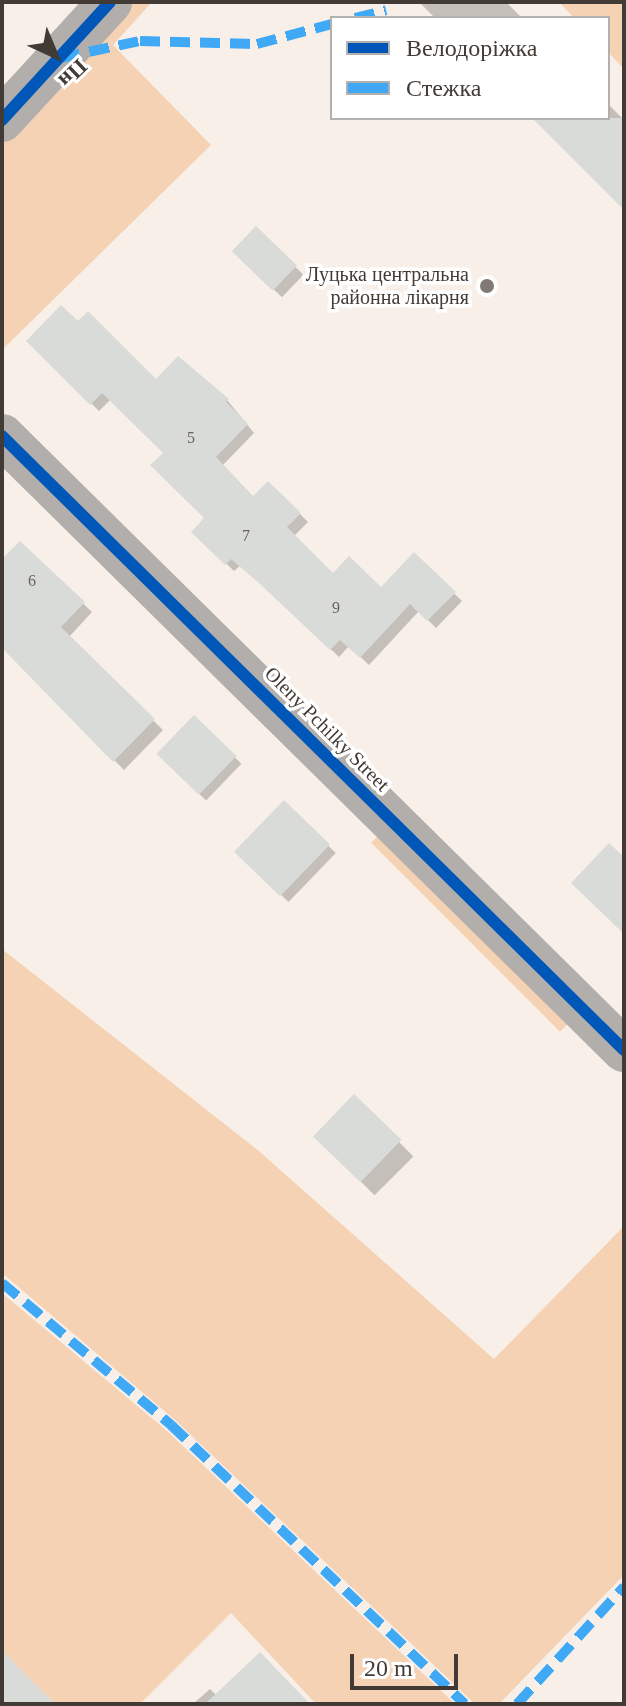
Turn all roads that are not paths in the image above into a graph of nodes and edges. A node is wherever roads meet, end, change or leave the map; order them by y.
1 (110, 2) edge
2 (2, 120) edge
3 (2, 436) edge
4 (624, 1050) edge

1 - 2 street
3 - 4 street, Oleny Pchilky Street

